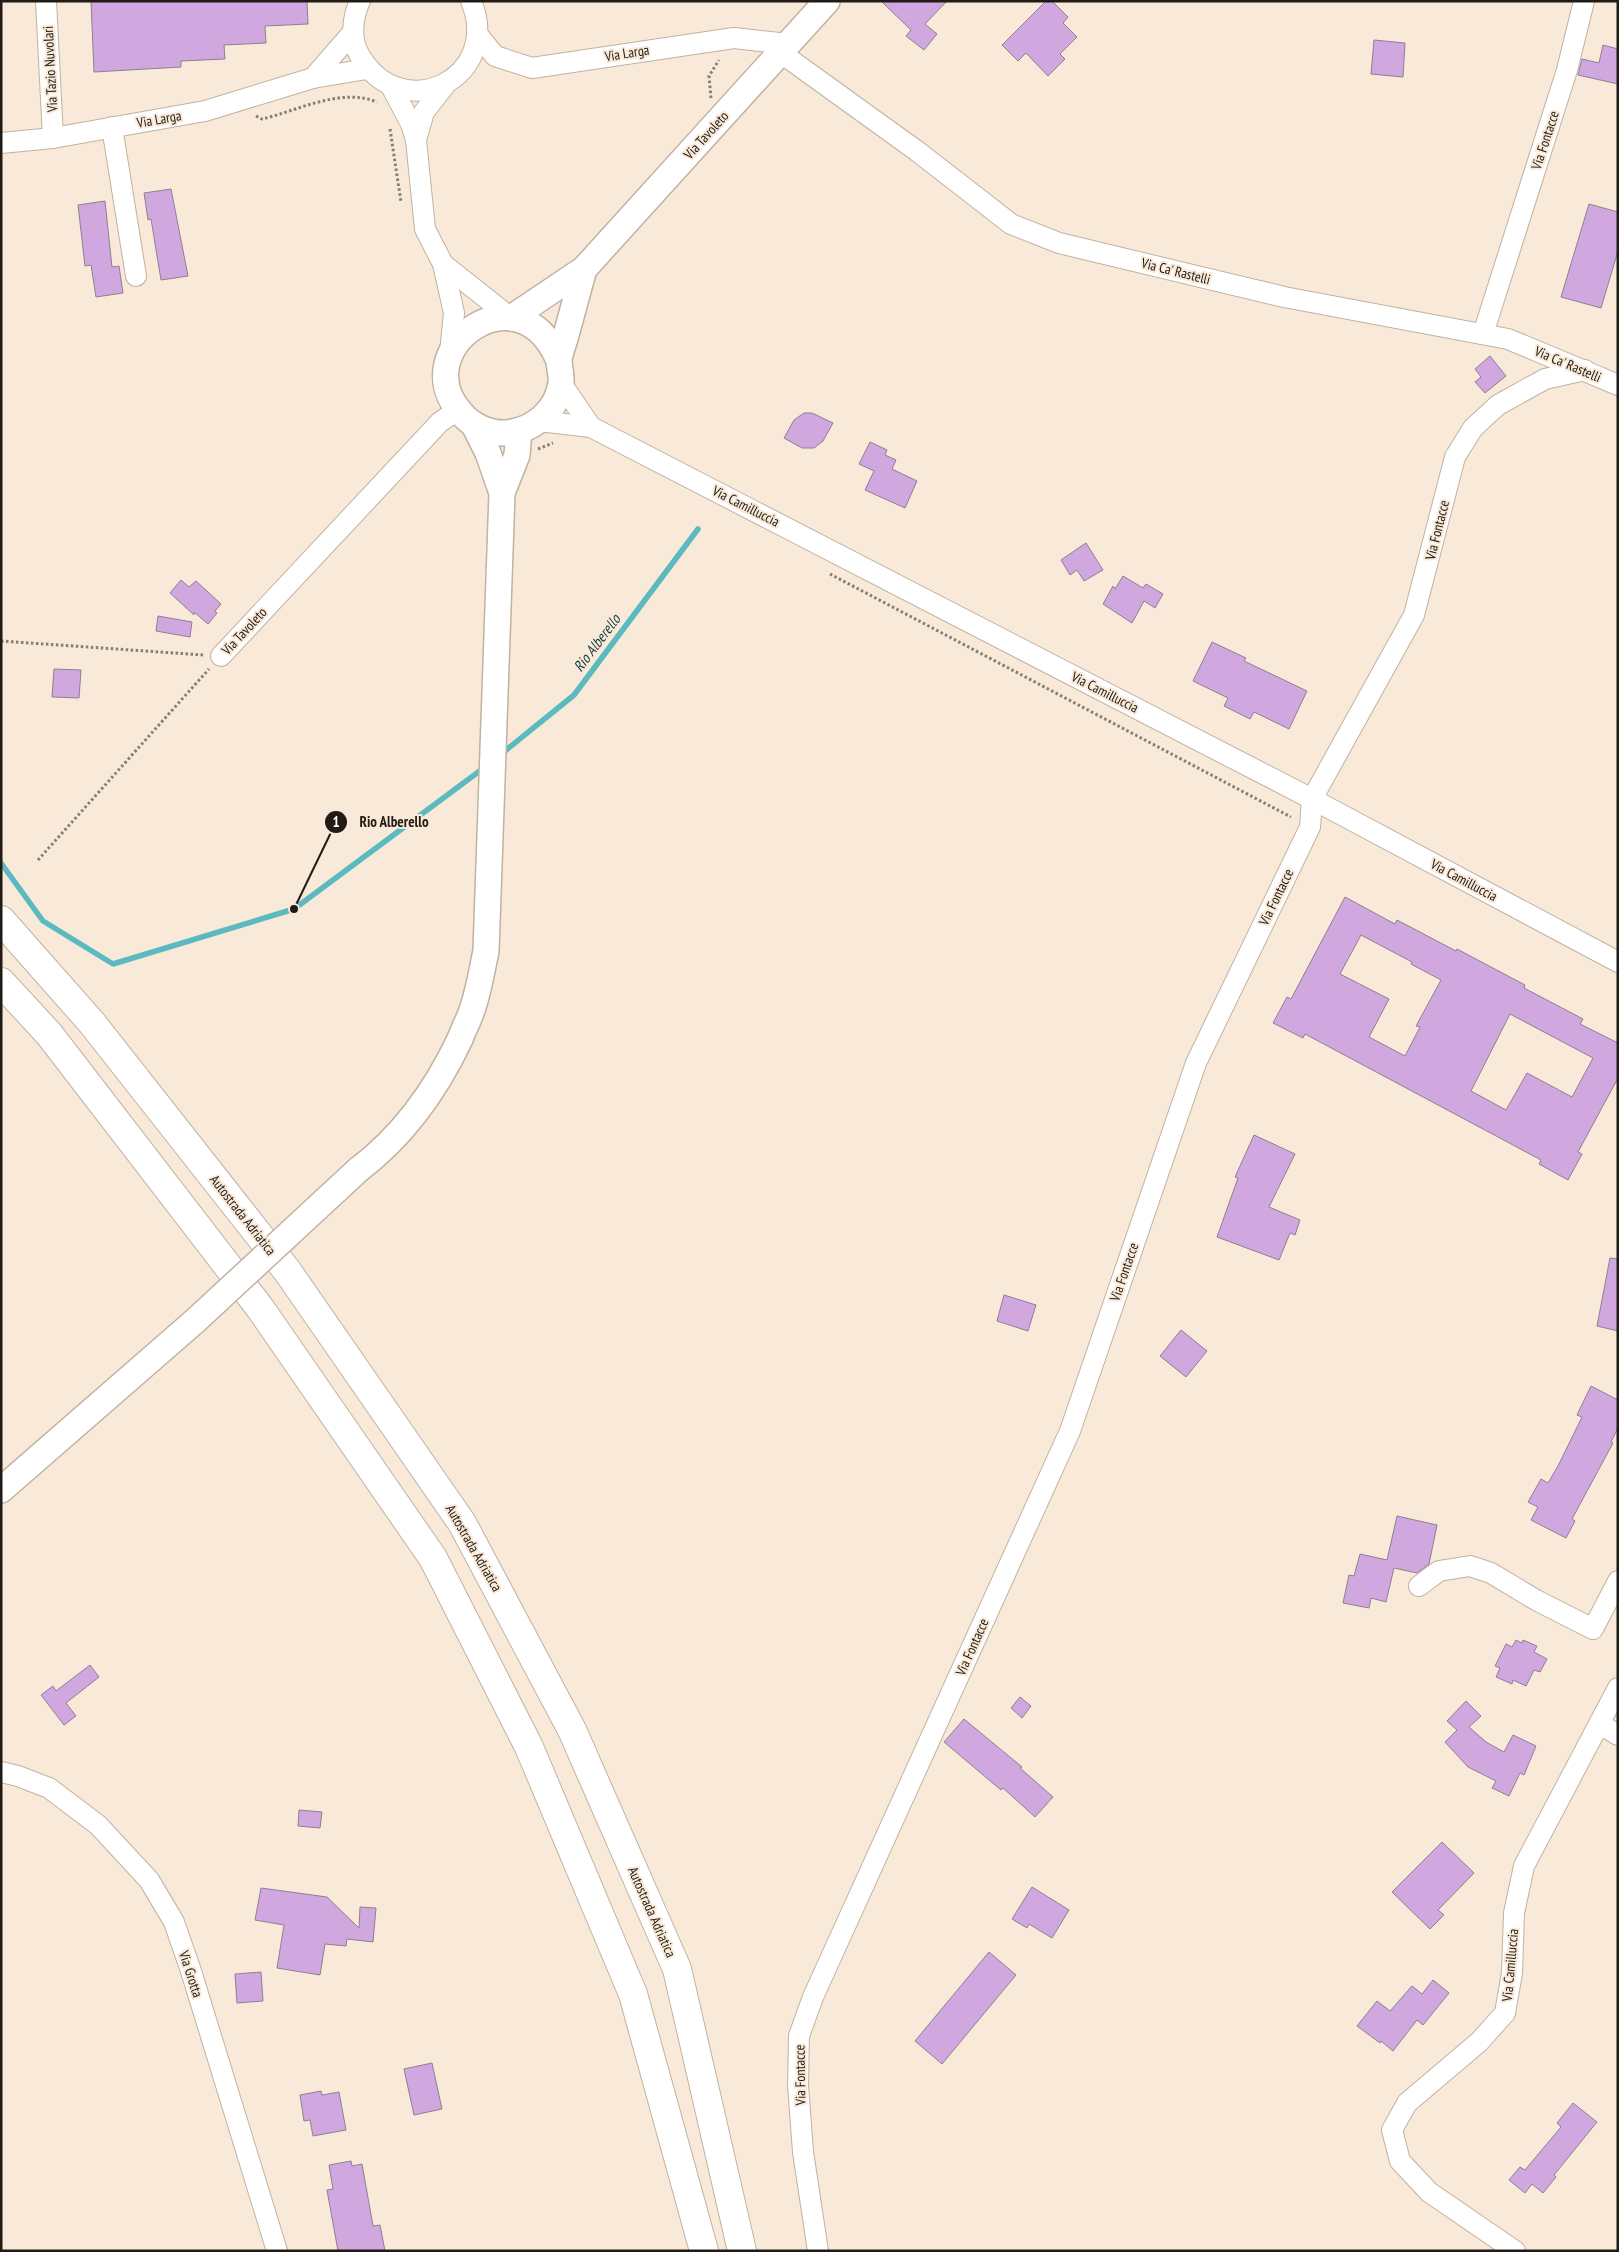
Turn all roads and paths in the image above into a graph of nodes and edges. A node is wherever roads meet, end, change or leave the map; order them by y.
1 (46, 1) edge
2 (360, 1) edge
3 (471, 1) edge
4 (827, 1) edge
5 (1584, 1) edge
6 (353, 32) junction
7 (478, 35) junction
8 (785, 48) junction
9 (367, 69) junction
10 (313, 78) junction
11 (445, 84) junction
12 (391, 86) junction
13 (234, 102) junction
14 (380, 103) dead end
15 (112, 128) junction
16 (390, 128) dead end
17 (53, 138) junction
18 (416, 140) junction
19 (1, 143) edge
20 (403, 209) dead end
21 (444, 264) junction
22 (584, 268) junction
23 (136, 276) dead end
24 (512, 318) junction
25 (1484, 334) junction
26 (450, 353) junction
27 (1584, 370) junction
28 (560, 372) junction
29 (1618, 385) edge
30 (466, 417) junction
31 (591, 426) junction
32 (525, 436) junction
33 (555, 442) dead end
34 (502, 493) junction
35 (825, 572) dead end
36 (1, 642) edge
37 (221, 656) junction
38 (1312, 799) junction
39 (1310, 827) junction
40 (38, 860) dead end
41 (1, 920) edge
42 (1618, 962) edge
43 (1, 982) edge
44 (1, 1490) edge
45 (1618, 1581) edge
46 (1419, 1586) dead end
47 (1618, 1688) edge
48 (1600, 1724) junction
49 (1618, 1736) edge
50 (1, 1772) edge
51 (277, 2251) edge
52 (704, 2251) edge
53 (742, 2251) edge
54 (818, 2251) edge
55 (1515, 2251) edge

1 - 17 street, Via Tazio Nuvolari
2 - 6 street
3 - 7 street
4 - 8 main road, Via Tavoleto
5 - 25 street, Via Fontacce
6 - 9 street
6 - 10 street
7 - 8 street, Via Larga
7 - 11 street
8 - 22 main road, Via Tavoleto
8 - 25 street, Via Ca' Rastelli
9 - 10 street, Via Larga
9 - 12 street
10 - 13 street, Via Larga
11 - 12 street
11 - 18 street
12 - 18 street
13 - 14 path
13 - 15 street, Via Larga
15 - 17 street, Via Larga
15 - 23 street
16 - 20 path
17 - 19 street, Via Larga
18 - 21 street
21 - 24 street
21 - 26 street
22 - 24 main road, Via Tavoleto
22 - 28 main road, Via Tavoleto
24 - 26 main road
24 - 28 main road
25 - 27 street, Via Ca' Rastelli
26 - 30 main road
27 - 29 street, Via Ca' Rastelli
27 - 38 street, Via Fontacce
28 - 31 street, Via Camilluccia
28 - 32 main road
30 - 32 main road
30 - 34 main road
30 - 37 street, Via Tavoleto
31 - 32 street, Via Camilluccia
31 - 38 street, Via Camilluccia
32 - 33 path
32 - 34 main road
34 - 44 main road, bridge
35 - 39 path
36 - 37 path
37 - 40 path, Via Tavoleto
38 - 39 street, Via Fontacce
38 - 42 street, Via Camilluccia
39 - 54 street, Via Fontacce
41 - 53 highway, Autostrada Adriatica
43 - 52 highway
45 - 46 street
47 - 48 street, Via Camilluccia
48 - 49 street
48 - 55 street, Via Camilluccia
50 - 51 street, Via Grotta

